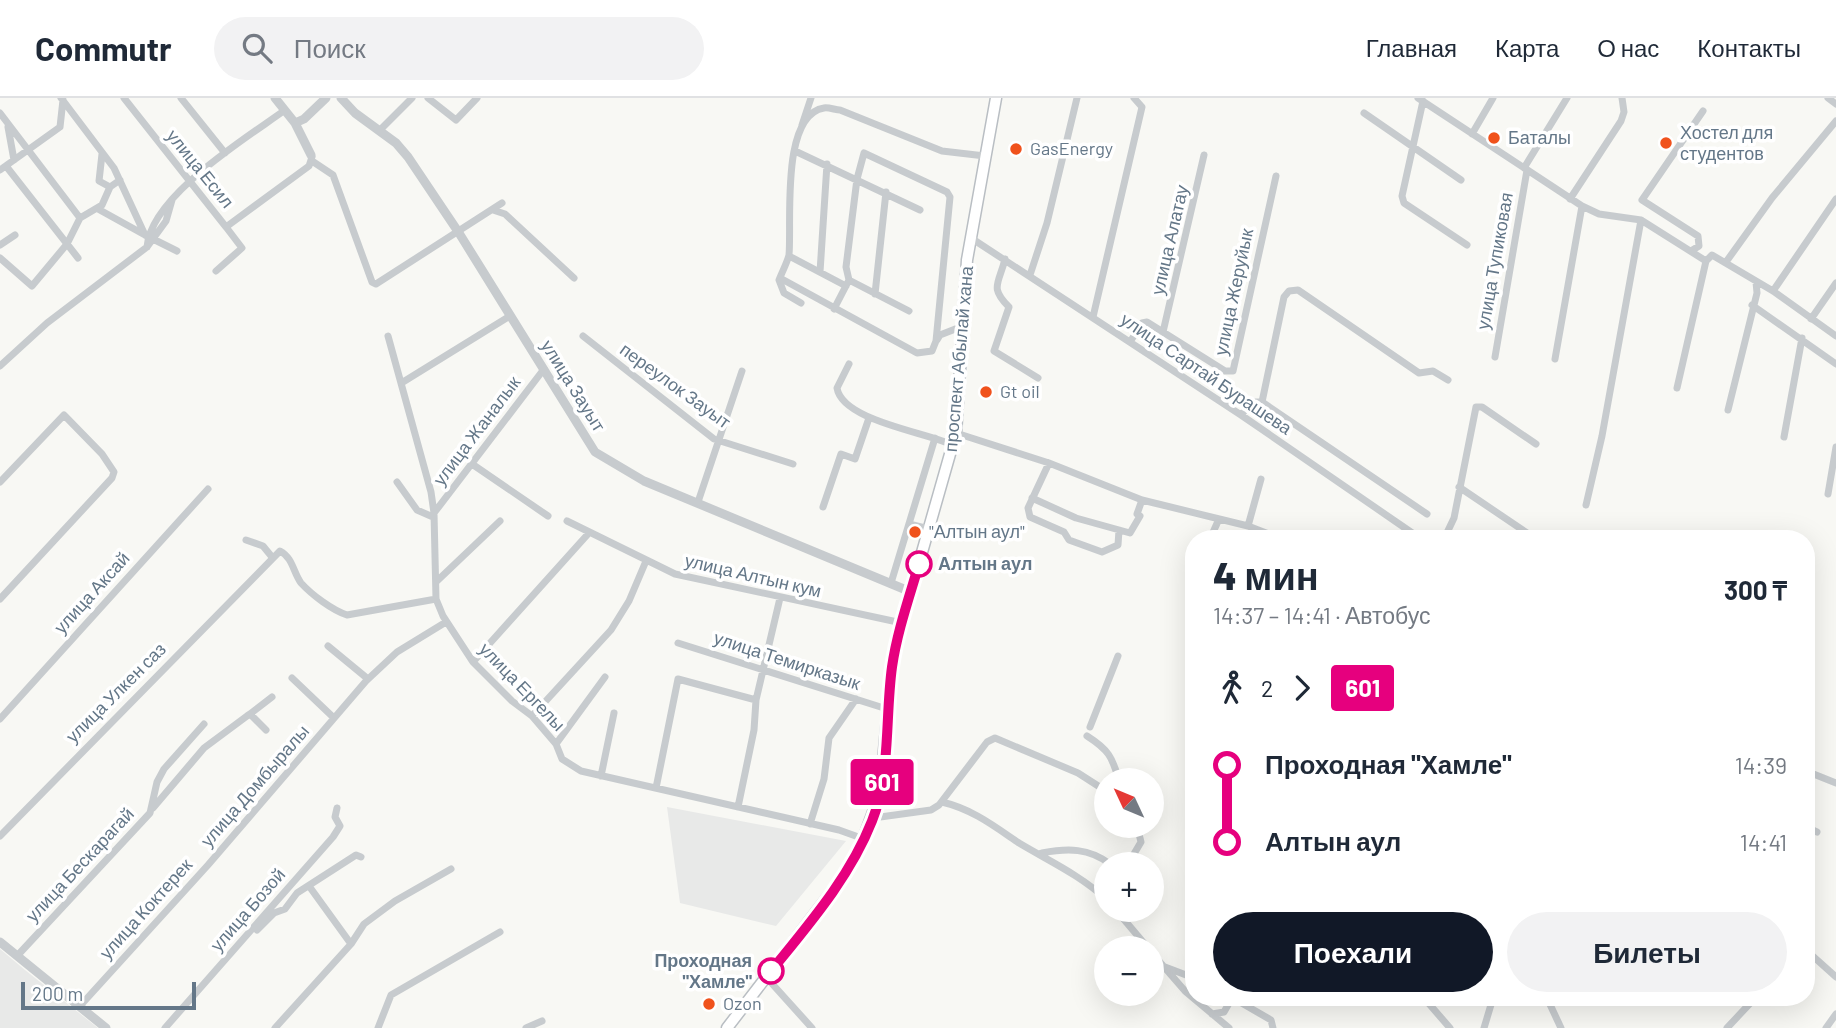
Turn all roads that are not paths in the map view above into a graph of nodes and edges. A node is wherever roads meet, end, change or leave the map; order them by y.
1 (124, 98) edge
2 (181, 98) edge
3 (275, 98) edge
4 (326, 98) edge
5 (341, 98) edge
6 (412, 98) edge
7 (428, 98) edge
8 (477, 98) edge
9 (811, 98) edge
10 (996, 98) edge
11 (1077, 98) edge
12 (1134, 98) edge
13 (1493, 98) edge
14 (1567, 98) edge
15 (1622, 98) edge
16 (1828, 98) edge
17 (62, 99) edge
18 (1421, 100) edge
19 (1836, 104) edge
20 (285, 110) junction
21 (1703, 111) dead end
22 (0, 113) edge
23 (1364, 113) dead end
24 (75, 117) junction
25 (1836, 121) edge
26 (8, 123) junction
27 (295, 123) junction
28 (802, 126) junction
29 (60, 127) junction
30 (379, 131) junction
31 (1472, 134) junction
32 (1412, 147) junction
33 (27, 149) junction
34 (795, 151) junction
35 (102, 152) junction
36 (225, 153) junction
37 (1205, 155) dead end
38 (985, 156) junction
39 (312, 158) junction
40 (14, 160) junction
41 (827, 164) junction
42 (3, 168) edge
43 (1525, 169) junction
44 (1276, 176) dead end
45 (857, 179) junction
46 (120, 180) junction
47 (189, 180) junction
48 (1461, 180) dead end
49 (110, 187) junction
50 (886, 192) junction
51 (1836, 198) edge
52 (1570, 199) junction
53 (502, 203) dead end
54 (1582, 206) junction
55 (98, 209) junction
56 (493, 209) junction
57 (920, 210) dead end
58 (80, 218) junction
59 (1641, 220) junction
60 (226, 227) junction
61 (459, 233) junction
62 (15, 235) dead end
63 (149, 237) junction
64 (971, 238) junction
65 (67, 244) junction
66 (0, 245) edge
67 (1468, 245) dead end
68 (177, 251) dead end
69 (1691, 251) junction
70 (789, 256) junction
71 (0, 258) edge
72 (78, 258) dead end
73 (1005, 259) junction
74 (1706, 261) junction
75 (1726, 262) junction
76 (216, 271) dead end
77 (820, 272) junction
78 (1030, 275) junction
79 (574, 278) dead end
80 (780, 278) junction
81 (1756, 282) junction
82 (847, 283) junction
83 (1836, 283) edge
84 (1773, 291) junction
85 (875, 294) junction
86 (801, 303) dead end
87 (1752, 305) junction
88 (834, 309) junction
89 (909, 311) dead end
90 (510, 316) junction
91 (1093, 317) junction
92 (1811, 319) junction
93 (963, 326) junction
94 (1163, 332) junction
95 (388, 336) dead end
96 (583, 336) dead end
97 (1836, 336) edge
98 (1802, 338) junction
99 (936, 341) junction
100 (1129, 342) junction
101 (1495, 357) dead end
102 (1555, 359) dead end
103 (1, 363) edge
104 (849, 364) dead end
105 (1836, 365) edge
106 (544, 369) junction
107 (742, 371) dead end
108 (1038, 378) dead end
109 (1448, 380) dead end
110 (403, 382) junction
111 (1677, 388) dead end
112 (1262, 402) junction
113 (1728, 410) dead end
114 (1241, 415) junction
115 (869, 418) junction
116 (955, 437) junction
117 (935, 438) junction
118 (1784, 438) dead end
119 (718, 440) junction
120 (1536, 443) dead end
121 (1836, 447) edge
122 (1049, 463) junction
123 (472, 464) junction
124 (793, 464) dead end
125 (1261, 479) dead end
126 (0, 482) edge
127 (397, 482) dead end
128 (1459, 487) junction
129 (208, 489) dead end
130 (1828, 494) dead end
131 (1032, 498) junction
132 (1142, 500) junction
133 (698, 502) junction
134 (1586, 505) dead end
135 (823, 507) dead end
136 (1427, 514) dead end
137 (434, 515) junction
138 (548, 516) dead end
139 (1072, 516) junction
140 (1219, 519) junction
141 (500, 521) dead end
142 (567, 521) dead end
143 (909, 524) junction
144 (1248, 526) junction
145 (929, 529) junction
146 (1119, 530) junction
147 (1214, 530) edge
148 (1258, 530) edge
149 (1408, 530) edge
150 (1448, 530) edge
151 (1523, 530) edge
152 (1065, 532) junction
153 (588, 534) junction
154 (246, 540) dead end
155 (272, 558) junction
156 (646, 561) junction
157 (437, 581) junction
158 (891, 583) junction
159 (911, 592) junction
160 (780, 598) junction
161 (0, 599) edge
162 (436, 599) junction
163 (446, 622) junction
164 (902, 623) junction
165 (678, 643) dead end
166 (328, 646) dead end
167 (1118, 656) dead end
168 (474, 662) junction
169 (765, 670) junction
170 (605, 677) dead end
171 (292, 678) dead end
172 (368, 679) junction
173 (272, 697) dead end
174 (856, 699) junction
175 (756, 700) junction
176 (887, 709) junction
177 (614, 713) dead end
178 (250, 714) junction
179 (532, 716) junction
180 (334, 718) junction
181 (0, 719) edge
182 (204, 724) dead end
183 (1090, 727) dead end
184 (266, 730) dead end
185 (1087, 736) dead end
186 (556, 744) junction
187 (1117, 768) edge
188 (1815, 775) edge
189 (601, 776) junction
190 (1094, 783) edge
191 (1836, 783) edge
192 (656, 789) junction
193 (942, 802) junction
194 (738, 807) junction
195 (152, 808) junction
196 (337, 808) dead end
197 (873, 818) junction
198 (810, 824) junction
199 (0, 836) edge
200 (864, 839) junction
201 (1095, 852) edge
202 (1041, 853) junction
203 (361, 857) dead end
204 (208, 865) joint
205 (451, 869) dead end
206 (309, 886) junction
207 (1094, 887) edge
208 (1126, 922) edge
209 (251, 931) junction
210 (500, 932) dead end
211 (1138, 936) edge
212 (0, 942) edge
213 (351, 944) junction
214 (17, 956) junction
215 (1815, 958) edge
216 (1164, 967) edge
217 (1164, 968) edge
218 (1185, 975) edge
219 (766, 977) junction
220 (1836, 977) edge
221 (1185, 989) edge
222 (80, 1006) junction
223 (1203, 1006) edge
224 (1228, 1006) edge
225 (1247, 1006) edge
226 (1431, 1006) edge
227 (1491, 1006) edge
228 (1551, 1006) edge
229 (1748, 1006) edge
230 (1211, 1014) junction
231 (1836, 1014) edge
232 (542, 1021) dead end
233 (730, 1024) edge
234 (106, 1028) edge
235 (165, 1028) edge
236 (275, 1028) edge
237 (378, 1028) edge
238 (526, 1028) edge
239 (742, 1028) edge
240 (812, 1028) edge
241 (1229, 1028) edge
242 (1273, 1028) edge
243 (1450, 1028) edge
244 (1484, 1028) edge
245 (1561, 1028) edge
246 (1727, 1028) edge
247 (1826, 1028) edge

1 - 47 street, улица Есил
2 - 36 street
3 - 20 street
4 - 27 street
5 - 30 street, улица Зауыт
6 - 30 street
7 - 8 street
9 - 28 street
10 - 38 main road, проспект Абылай хана
11 - 78 street
12 - 91 street
13 - 31 street
14 - 43 street
15 - 52 street
16 - 19 street
17 - 24 street
17 - 29 street
18 - 31 street
18 - 32 street
20 - 27 street
20 - 36 street
21 - 69 street
22 - 26 street
23 - 32 street
24 - 29 street
24 - 35 street
25 - 75 street
26 - 33 street
26 - 40 street
27 - 39 street
28 - 34 street
28 - 38 street
29 - 33 street
30 - 61 street, улица Зауыт
31 - 43 street
32 - 48 street
32 - 67 street
33 - 40 street
33 - 58 street
34 - 41 street
34 - 70 street
35 - 46 street
35 - 49 street
36 - 47 street
37 - 94 street, улица Алатау
38 - 64 main road, проспект Абылай хана
39 - 60 street
39 - 61 street
40 - 42 street
41 - 45 street
41 - 77 street
42 - 65 street
43 - 52 street
43 - 101 street, улица Тупиковая
44 - 94 street, улица Жеруйык
45 - 50 street
45 - 82 street
45 - 99 street
46 - 49 street
46 - 63 street
47 - 60 street, улица Есил
47 - 63 street
49 - 55 street
50 - 57 street
50 - 85 street
51 - 84 street
52 - 54 street
53 - 56 street
54 - 59 street
54 - 102 street
55 - 58 street
55 - 63 street
56 - 61 street
56 - 79 street
58 - 65 street
59 - 69 street
59 - 134 street
60 - 76 street, улица Есил
61 - 90 street, улица Зауыт
62 - 66 street
63 - 68 street
63 - 103 street
64 - 73 street, улица Сартай Бурашева
64 - 93 main road, проспект Абылай хана
65 - 71 street
65 - 72 street
69 - 74 street
70 - 77 street
70 - 80 street
73 - 78 street, улица Сартай Бурашева
73 - 108 street
74 - 75 street
74 - 111 street
75 - 81 street
77 - 82 street
78 - 91 street, улица Сартай Бурашева
80 - 86 street
80 - 88 street
81 - 84 street
81 - 87 street
82 - 85 street
82 - 88 street
83 - 92 street
84 - 92 street
85 - 89 street
87 - 98 street
87 - 113 street
88 - 99 street
90 - 106 street, улица Зауыт
90 - 110 street
91 - 100 street, улица Сартай Бурашева
92 - 97 street
93 - 99 street
93 - 116 main road, проспект Абылай хана
94 - 100 street
95 - 110 street, улица Ергелы
96 - 119 street, переулок Зауыт
98 - 105 street
98 - 118 street
100 - 114 street, улица Сартай Бурашева
104 - 115 street
106 - 123 street, улица Жаналык
106 - 133 street, улица Зауыт
107 - 119 street
109 - 112 street
110 - 137 street, улица Ергелы
112 - 114 street
112 - 136 street
114 - 149 street, улица Сартай Бурашева
115 - 117 street
115 - 135 street
116 - 117 street
116 - 122 street
116 - 145 main road, проспект Абылай хана
117 - 143 street
119 - 124 street, переулок Зауыт
119 - 133 street
120 - 128 street
121 - 130 street
122 - 131 street
122 - 132 street
123 - 137 street, улица Жаналык
123 - 138 street
125 - 144 street
126 - 161 street
127 - 137 street
128 - 150 street
128 - 151 street
129 - 181 street, улица Аксай
131 - 139 street
131 - 152 street
132 - 140 street
132 - 146 street
133 - 158 street, улица Зауыт
137 - 157 street, улица Ергелы
139 - 146 street
139 - 152 street
140 - 144 street
140 - 147 street
141 - 157 street
142 - 153 street, улица Алтын кум
143 - 145 street
143 - 158 street
144 - 148 street
145 - 159 main road, проспект Абылай хана
146 - 152 street
153 - 156 street, улица Алтын кум
153 - 168 street
154 - 155 street
155 - 162 street
155 - 199 street, улица Улкен саз
156 - 160 street, улица Алтын кум
156 - 179 street
157 - 162 street, улица Ергелы
158 - 159 street, улица Зауыт
159 - 164 main road, проспект Абылай хана
160 - 164 street, улица Алтын кум
160 - 169 street
162 - 163 street, улица Ергелы
163 - 168 street, улица Ергелы
163 - 172 street, улица Домбыралы
164 - 176 main road, проспект Абылай хана
165 - 169 street, улица Темирказык
166 - 172 street
167 - 183 street
168 - 179 street, улица Ергелы
169 - 174 street, улица Темирказык
169 - 175 street
170 - 186 street
171 - 180 street
172 - 180 street, улица Домбыралы
173 - 178 street
174 - 176 street, улица Темирказык
174 - 198 street
175 - 192 street
175 - 194 street
176 - 197 main road, проспект Абылай хана
177 - 189 street
178 - 184 street
178 - 195 street
179 - 186 street, улица Ергелы
180 - 204 street, улица Домбыралы
182 - 195 street, улица Бескарагай
185 - 187 street
186 - 189 street, улица Ергелы
188 - 191 street
189 - 192 street, улица Ергелы
190 - 193 street
192 - 194 street, улица Ергелы
193 - 197 street
193 - 202 street
194 - 198 street, улица Ергелы
195 - 214 street, улица Бескарагай
196 - 209 street, улица Бозой
197 - 200 main road, проспект Абылай хана
198 - 200 street, улица Ергелы
200 - 219 main road, проспект Абылай хана
201 - 202 street
202 - 207 street
203 - 206 street
204 - 222 street, улица Коктерек
205 - 213 street
206 - 209 street
206 - 213 street
208 - 211 street
209 - 235 street, улица Бозой
210 - 237 street
212 - 214 street
213 - 236 street
214 - 222 street
215 - 220 street
216 - 218 street
217 - 221 street
219 - 233 main road, проспект Абылай хана
219 - 240 street
222 - 234 street
223 - 230 street
224 - 230 street
225 - 242 street
226 - 243 street
227 - 244 street
228 - 245 street
229 - 246 street
230 - 241 street
231 - 247 street
232 - 238 street
233 - 239 street

